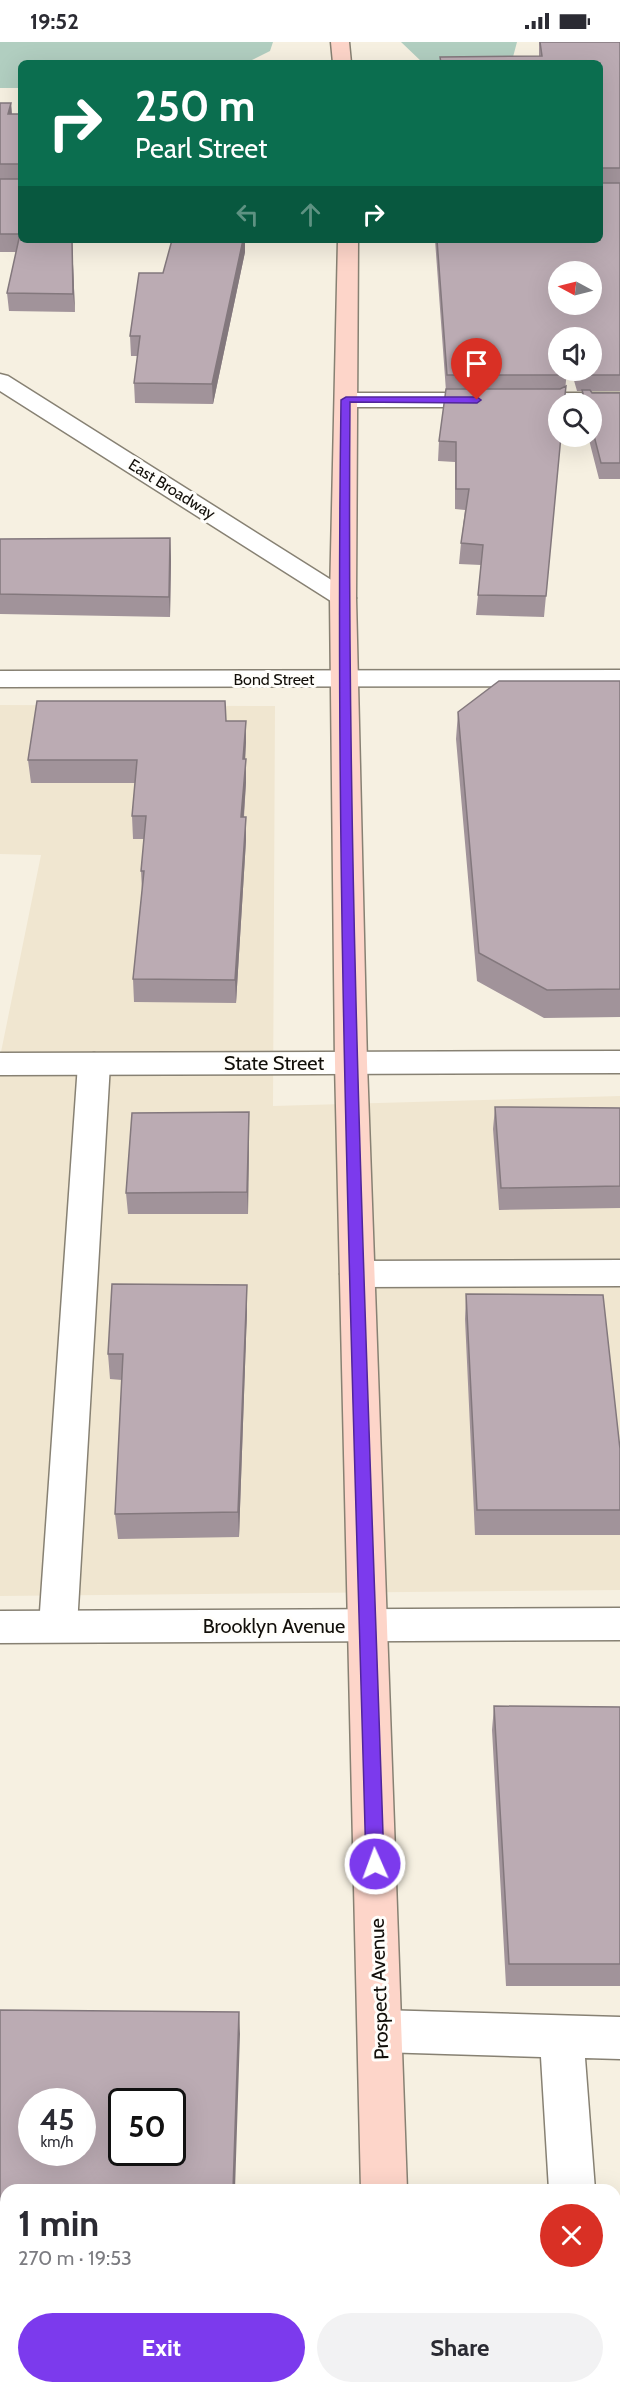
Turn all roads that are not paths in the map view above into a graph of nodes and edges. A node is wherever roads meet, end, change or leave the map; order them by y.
1 (340, 42) edge
2 (342, 60) edge
3 (348, 243) edge
4 (0, 381) edge
5 (346, 400) junction
6 (620, 400) edge
7 (343, 598) junction
8 (620, 678) edge
9 (0, 679) edge
10 (346, 679) junction
11 (620, 1062) edge
12 (351, 1063) junction
13 (0, 1064) edge
14 (94, 1064) junction
15 (620, 1273) edge
16 (357, 1274) junction
17 (620, 1624) edge
18 (368, 1625) junction
19 (58, 1626) junction
20 (0, 1627) edge
21 (380, 2031) junction
22 (562, 2037) junction
23 (620, 2038) edge
24 (384, 2184) edge
25 (572, 2184) edge

1 - 2 main road
3 - 5 main road, Prospect Avenue
4 - 7 street, East Broadway
5 - 6 street
5 - 7 main road, Prospect Avenue
7 - 10 main road, Prospect Avenue
8 - 10 street, Bond Street
9 - 10 street, Bond Street
10 - 12 main road, Prospect Avenue
11 - 12 street, State Street
12 - 14 street, State Street
12 - 16 main road, Prospect Avenue
13 - 14 street, State Street
14 - 19 street
15 - 16 street
16 - 18 main road, Prospect Avenue
17 - 18 street, Brooklyn Avenue
18 - 19 street, Brooklyn Avenue
18 - 21 main road, Prospect Avenue
19 - 20 street, Brooklyn Avenue
21 - 22 street
21 - 24 main road, Prospect Avenue
22 - 23 street
22 - 25 street

